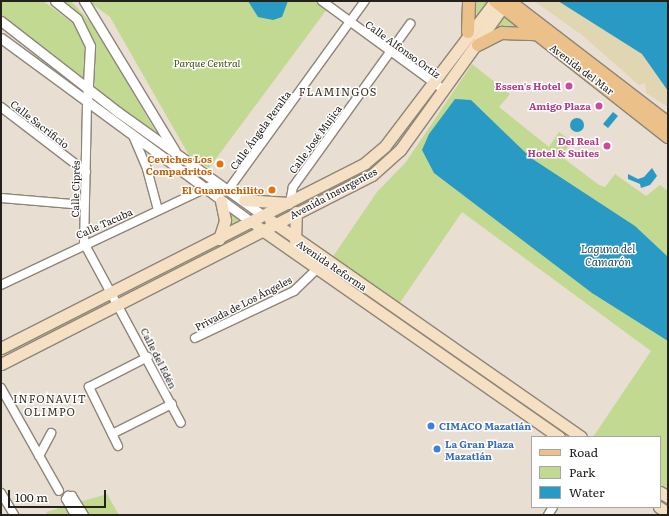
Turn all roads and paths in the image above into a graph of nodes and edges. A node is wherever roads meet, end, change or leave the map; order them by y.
1 (55, 1) edge
2 (84, 1) edge
3 (322, 1) edge
4 (365, 1) edge
5 (469, 1) edge
6 (502, 2) edge
7 (1, 21) edge
8 (350, 23) junction
9 (410, 24) dead end
10 (468, 32) junction
11 (536, 34) junction
12 (1, 38) edge
13 (478, 45) junction
14 (391, 52) junction
15 (432, 82) junction
16 (88, 88) junction
17 (444, 90) junction
18 (87, 104) junction
19 (1, 107) edge
20 (668, 122) edge
21 (668, 137) edge
22 (134, 138) junction
23 (177, 154) junction
24 (86, 172) junction
25 (217, 183) junction
26 (205, 189) junction
27 (228, 190) junction
28 (1, 198) edge
29 (221, 200) junction
30 (244, 200) junction
31 (289, 202) junction
32 (84, 205) junction
33 (158, 210) junction
34 (296, 212) junction
35 (264, 216) junction
36 (253, 223) junction
37 (275, 224) junction
38 (263, 231) junction
39 (219, 239) junction
40 (295, 241) junction
41 (84, 243) junction
42 (317, 269) junction
43 (342, 271) junction
44 (333, 280) junction
45 (1, 285) edge
46 (113, 291) junction
47 (119, 302) junction
48 (395, 308) junction
49 (388, 318) junction
50 (195, 338) dead end
51 (1, 348) edge
52 (148, 357) junction
53 (1, 364) edge
54 (1, 388) edge
55 (172, 404) junction
56 (181, 424) dead end
57 (51, 433) dead end
58 (112, 434) junction
59 (558, 436) edge
60 (580, 436) edge
61 (118, 446) dead end
62 (40, 456) junction
63 (59, 491) dead end
64 (1, 493) edge
65 (14, 515) edge
66 (76, 515) edge
67 (84, 515) edge

1 - 16 street
2 - 23 street
3 - 8 street, Calle Alfonso Ortiz
4 - 8 street, Calle Ángela Peralta
5 - 10 main road
6 - 10 main road, Avenida Insurgentes
6 - 11 main road, Avenida del Mar
6 - 13 main road, Avenida Insurgentes
6 - 20 main road, Avenida del Mar
7 - 16 street, Avenida Reforma
8 - 14 street, Calle Alfonso Ortiz
8 - 27 street, Calle Ángela Peralta
9 - 14 street, Calle José Mujica
10 - 15 main road, Avenida Insurgentes
11 - 13 main road
11 - 21 main road, Avenida del Mar
12 - 18 street, Avenida Reforma
13 - 17 main road, Avenida Insurgentes
14 - 15 street, Calle Alfonso Ortiz
14 - 31 street, Calle José Mujica
15 - 17 street, Calle Alfonso Ortiz
15 - 31 main road, Avenida Insurgentes
16 - 18 street
16 - 23 street, Avenida Reforma
17 - 34 main road, Avenida Insurgentes
18 - 22 street, Avenida Reforma
18 - 24 street, Calle Ciprés
19 - 24 street, Calle Sacrificio
22 - 26 street, Avenida Reforma
22 - 33 street
23 - 25 street, Avenida Reforma
24 - 32 street, Calle Ciprés
25 - 26 street, Calle Tacuba
25 - 27 street, Avenida Reforma
26 - 29 street, Avenida Reforma
26 - 33 street, Calle Tacuba
27 - 30 street, Avenida Reforma
28 - 32 street
29 - 36 street, Avenida Reforma
29 - 39 main road
30 - 31 main road
30 - 35 street, Avenida Reforma
31 - 35 main road, Avenida Insurgentes
32 - 41 street, Calle Ciprés
33 - 41 street, Calle Tacuba
34 - 37 main road, Avenida Insurgentes
34 - 40 main road
35 - 36 main road, Avenida Insurgentes
35 - 37 main road, Avenida Reforma
36 - 38 main road, Avenida Reforma
36 - 39 main road, Avenida Insurgentes
37 - 38 main road, Avenida Insurgentes
37 - 40 main road, Avenida Reforma
38 - 42 main road, Avenida Reforma
38 - 47 main road, Avenida Insurgentes
39 - 46 main road, Avenida Insurgentes
40 - 43 main road, Avenida Reforma
41 - 45 street, Calle Tacuba
41 - 46 street
42 - 44 main road, Avenida Reforma
42 - 50 street, Privada de Los Ángeles
43 - 44 main road
43 - 48 main road, Avenida Reforma
44 - 49 main road, Avenida Reforma
46 - 47 street
46 - 51 main road, Avenida Insurgentes
47 - 52 street, Calle del Edén
47 - 53 main road, Avenida Insurgentes
48 - 49 main road
48 - 60 main road, Avenida Reforma
49 - 59 main road, Avenida Reforma
52 - 55 street, Calle del Edén
52 - 58 street
54 - 62 street
55 - 56 street, Calle del Edén
55 - 58 street
57 - 62 street
58 - 61 street
62 - 63 street
64 - 65 street
66 - 67 street

